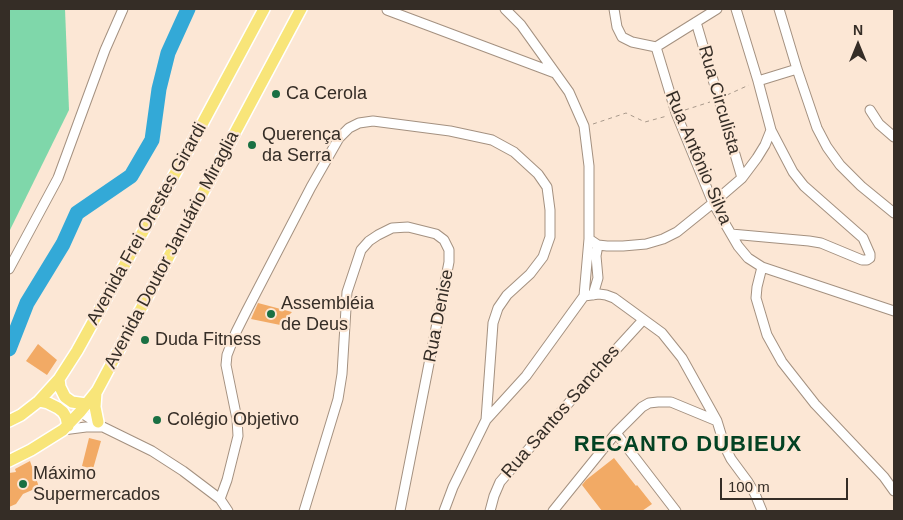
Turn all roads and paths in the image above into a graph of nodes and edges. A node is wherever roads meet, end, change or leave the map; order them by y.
1 (123, 9) edge
2 (264, 9) edge
3 (301, 9) edge
4 (505, 9) edge
5 (614, 9) edge
6 (717, 9) edge
7 (736, 9) edge
8 (780, 9) edge
9 (387, 10) dead end
10 (696, 22) junction
11 (656, 47) junction
12 (797, 68) junction
13 (556, 73) junction
14 (758, 81) junction
15 (870, 110) dead end
16 (676, 113) junction
17 (584, 126) junction
18 (771, 130) junction
19 (894, 137) edge
20 (742, 178) junction
21 (714, 203) junction
22 (894, 213) edge
23 (730, 234) junction
24 (590, 239) junction
25 (598, 245) junction
26 (762, 267) junction
27 (9, 269) edge
28 (598, 278) junction
29 (589, 296) junction
30 (614, 298) junction
31 (894, 312) edge
32 (643, 320) junction
33 (59, 379) junction
34 (97, 391) junction
35 (39, 401) junction
36 (58, 408) junction
37 (83, 408) junction
38 (486, 420) junction
39 (9, 421) edge
40 (717, 421) junction
41 (100, 424) junction
42 (65, 428) junction
43 (616, 433) junction
44 (9, 461) edge
45 (894, 491) edge
46 (220, 499) junction
47 (228, 511) edge
48 (304, 511) edge
49 (400, 511) edge
50 (444, 511) edge
51 (490, 511) edge
52 (553, 511) edge
53 (676, 511) edge
54 (762, 511) edge

1 - 27 street
2 - 33 main road, Avenida Frei Orestes Girardi
3 - 34 main road, Avenida Doutor Januário Miraglia
4 - 13 street
5 - 11 street
6 - 10 street
7 - 14 street
8 - 12 street
9 - 13 street
10 - 11 street
10 - 20 street, Rua Circulista
11 - 16 street, Rua Antônio Silva
12 - 14 street
12 - 22 street
13 - 17 street
14 - 18 street
15 - 19 street
16 - 17 path
16 - 21 street, Rua Antônio Silva
17 - 24 street
18 - 20 street
18 - 23 street
20 - 21 street
21 - 23 street, Rua Antônio Silva
21 - 25 street
23 - 26 street, Rua Antônio Silva
24 - 25 street
24 - 29 street
25 - 28 street
26 - 31 street, Rua Antônio Silva
26 - 45 street
28 - 29 street
28 - 30 street
29 - 30 street
29 - 38 street
30 - 32 street
32 - 40 street
32 - 51 street, Rua Santos Sanches
33 - 35 main road, Avenida Frei Orestes Girardi
33 - 37 main road
34 - 37 main road, Avenida Doutor Januário Miraglia
34 - 41 main road
35 - 36 main road
35 - 39 main road, Avenida Frei Orestes Girardi
36 - 37 main road
36 - 42 main road
37 - 41 street
37 - 42 main road, Avenida Doutor Januário Miraglia
38 - 46 street
38 - 50 street
40 - 43 street
40 - 54 street
41 - 42 street
41 - 46 street
42 - 44 main road, Avenida Doutor Januário Miraglia
43 - 52 street
43 - 53 street
46 - 47 street
48 - 49 street, Rua Denise

